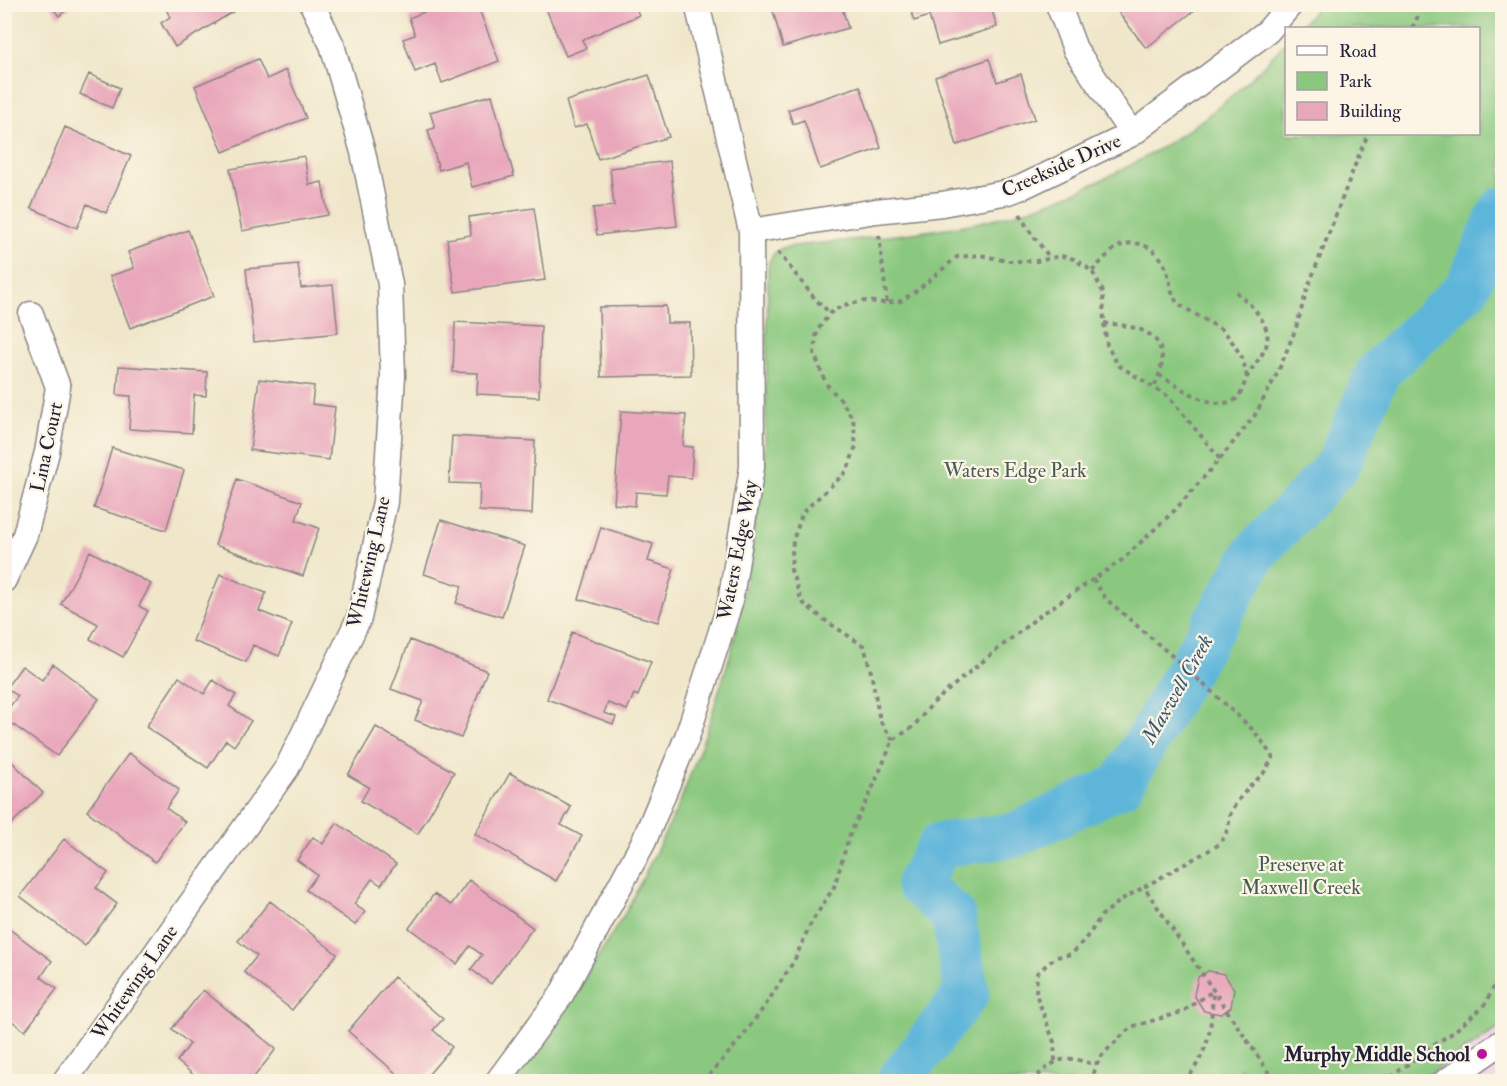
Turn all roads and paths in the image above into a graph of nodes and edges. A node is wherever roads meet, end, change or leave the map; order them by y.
1 (312, 4) edge
2 (697, 4) edge
3 (1058, 4) edge
4 (1291, 4) edge
5 (1424, 4) edge
6 (1412, 27) edge
7 (1132, 134) junction
8 (1368, 135) edge
9 (1009, 192) junction
10 (876, 211) junction
11 (751, 231) junction
12 (1050, 258) junction
13 (1092, 271) junction
14 (1236, 292) dead end
15 (887, 303) junction
16 (830, 313) junction
17 (31, 314) dead end
18 (1104, 323) junction
19 (1158, 375) junction
20 (1247, 378) junction
21 (1154, 388) junction
22 (1220, 459) junction
23 (1093, 579) junction
24 (4, 580) edge
25 (893, 740) junction
26 (1144, 887) junction
27 (1503, 973) edge
28 (1213, 991) junction
29 (1503, 1042) edge
30 (1055, 1061) junction
31 (1098, 1062) junction
32 (1190, 1075) dead end
33 (64, 1082) edge
34 (497, 1082) edge
35 (703, 1082) edge
36 (1031, 1082) edge
37 (1090, 1082) edge
38 (1275, 1082) edge
39 (1383, 1082) edge
40 (1445, 1082) edge

1 - 33 street, Whitewing Lane
2 - 11 street, Waters Edge Way
3 - 7 street
4 - 7 street, Creekside Drive
5 - 6 path
7 - 9 street, Creekside Drive
8 - 22 path
9 - 10 street, Creekside Drive
9 - 12 path
10 - 11 street, Creekside Drive
10 - 15 path
11 - 16 path
11 - 34 street, Waters Edge Way
12 - 13 path
12 - 15 path
13 - 18 path
13 - 20 path
14 - 20 path
15 - 16 path
16 - 25 path
17 - 24 street, Lina Court
18 - 19 path
18 - 21 path
19 - 20 path
19 - 21 path
21 - 22 path
22 - 23 path
23 - 25 path
23 - 26 path
25 - 35 path
26 - 28 path
26 - 30 path
27 - 39 path
28 - 31 path
28 - 32 path
28 - 38 path
29 - 40 street
30 - 31 path
30 - 36 path
31 - 37 path

